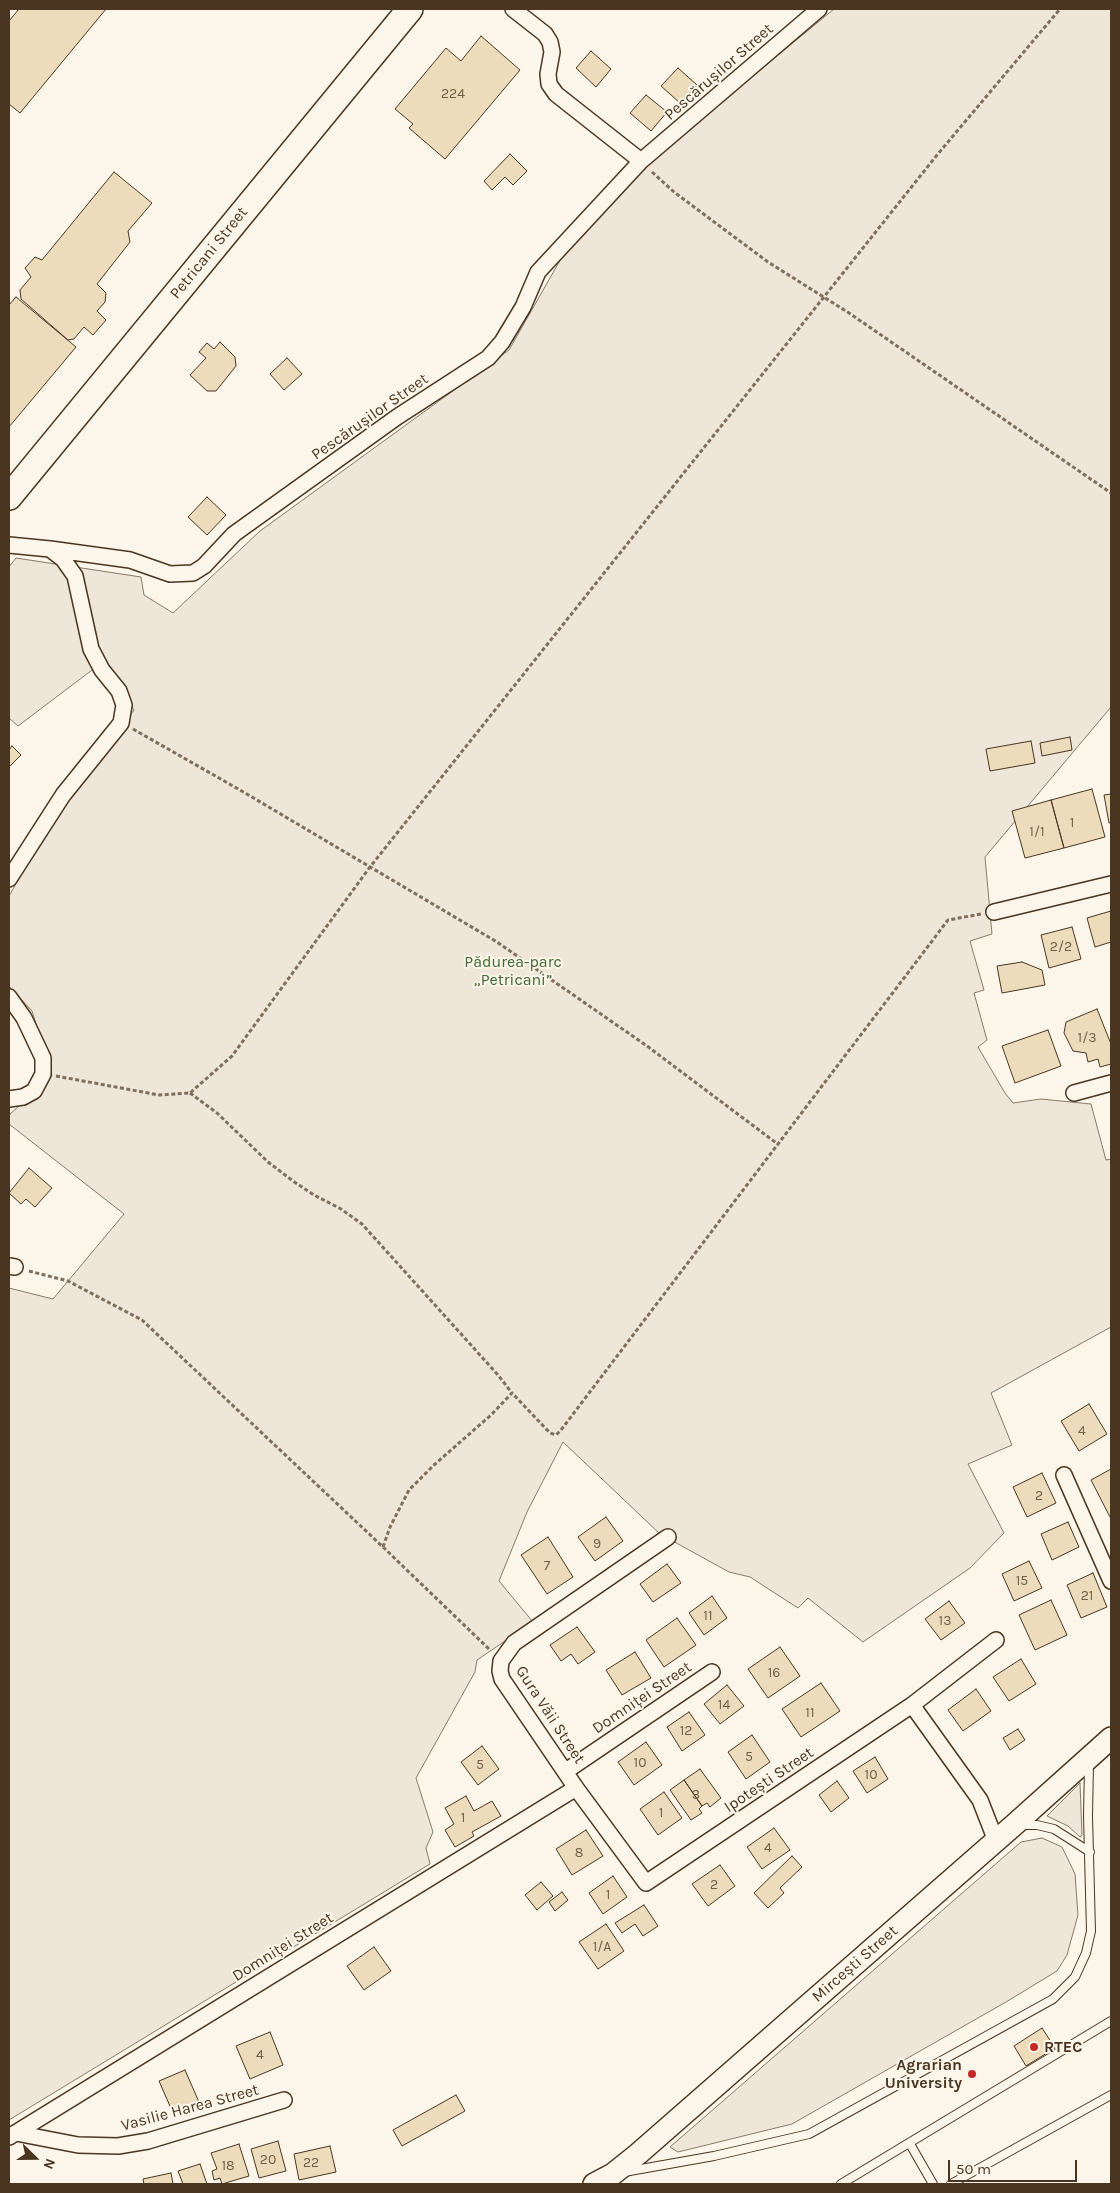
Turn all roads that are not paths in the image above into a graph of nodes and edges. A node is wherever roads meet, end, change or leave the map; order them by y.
1 (410, 9) edge
2 (513, 9) edge
3 (819, 9) edge
4 (641, 161) junction
5 (9, 497) edge
6 (9, 544) edge
7 (50, 548) junction
8 (9, 879) edge
9 (1111, 884) edge
10 (994, 912) road end
11 (9, 997) edge
12 (1111, 1083) edge
13 (1074, 1093) dead end
14 (9, 1099) edge
15 (1064, 1475) dead end
16 (668, 1537) dead end
17 (1111, 1581) edge
18 (996, 1640) dead end
19 (712, 1672) dead end
20 (912, 1705) junction
21 (1103, 1749) edge
22 (566, 1771) junction
23 (576, 1788) junction
24 (1014, 1825) junction
25 (996, 1841) junction
26 (1090, 1852) junction
27 (646, 1883) joint
28 (1111, 2021) edge
29 (1111, 2095) edge
30 (284, 2100) dead end
31 (12, 2135) edge
32 (910, 2144) junction
33 (613, 2179) edge
34 (594, 2184) edge
35 (841, 2184) edge
36 (933, 2184) edge
37 (951, 2184) edge

1 - 5 main road, Petricani Street
2 - 4 street
3 - 4 street, Pescărușilor Street
4 - 7 street, Pescărușilor Street
6 - 7 street, Pescărușilor Street
7 - 8 street
9 - 10 street
11 - 14 street
12 - 13 street
15 - 17 street
16 - 22 street, Gura Văii Street
18 - 20 street, Ipotești Street
19 - 22 street, Domniței Street
20 - 25 street
20 - 27 street, Ipotești Street
21 - 24 main road, Mircești Street
21 - 26 lane
22 - 23 street, Gura Văii Street
23 - 27 street, Gura Văii Street
23 - 31 street, Domniței Street
24 - 25 main road, Mircești Street
24 - 26 lane
25 - 33 main road, Mircești Street
26 - 33 lane
28 - 32 lane
29 - 37 lane
30 - 31 street, Vasilie Harea Street
32 - 35 lane
32 - 36 lane
33 - 34 main road, Mircești Street

